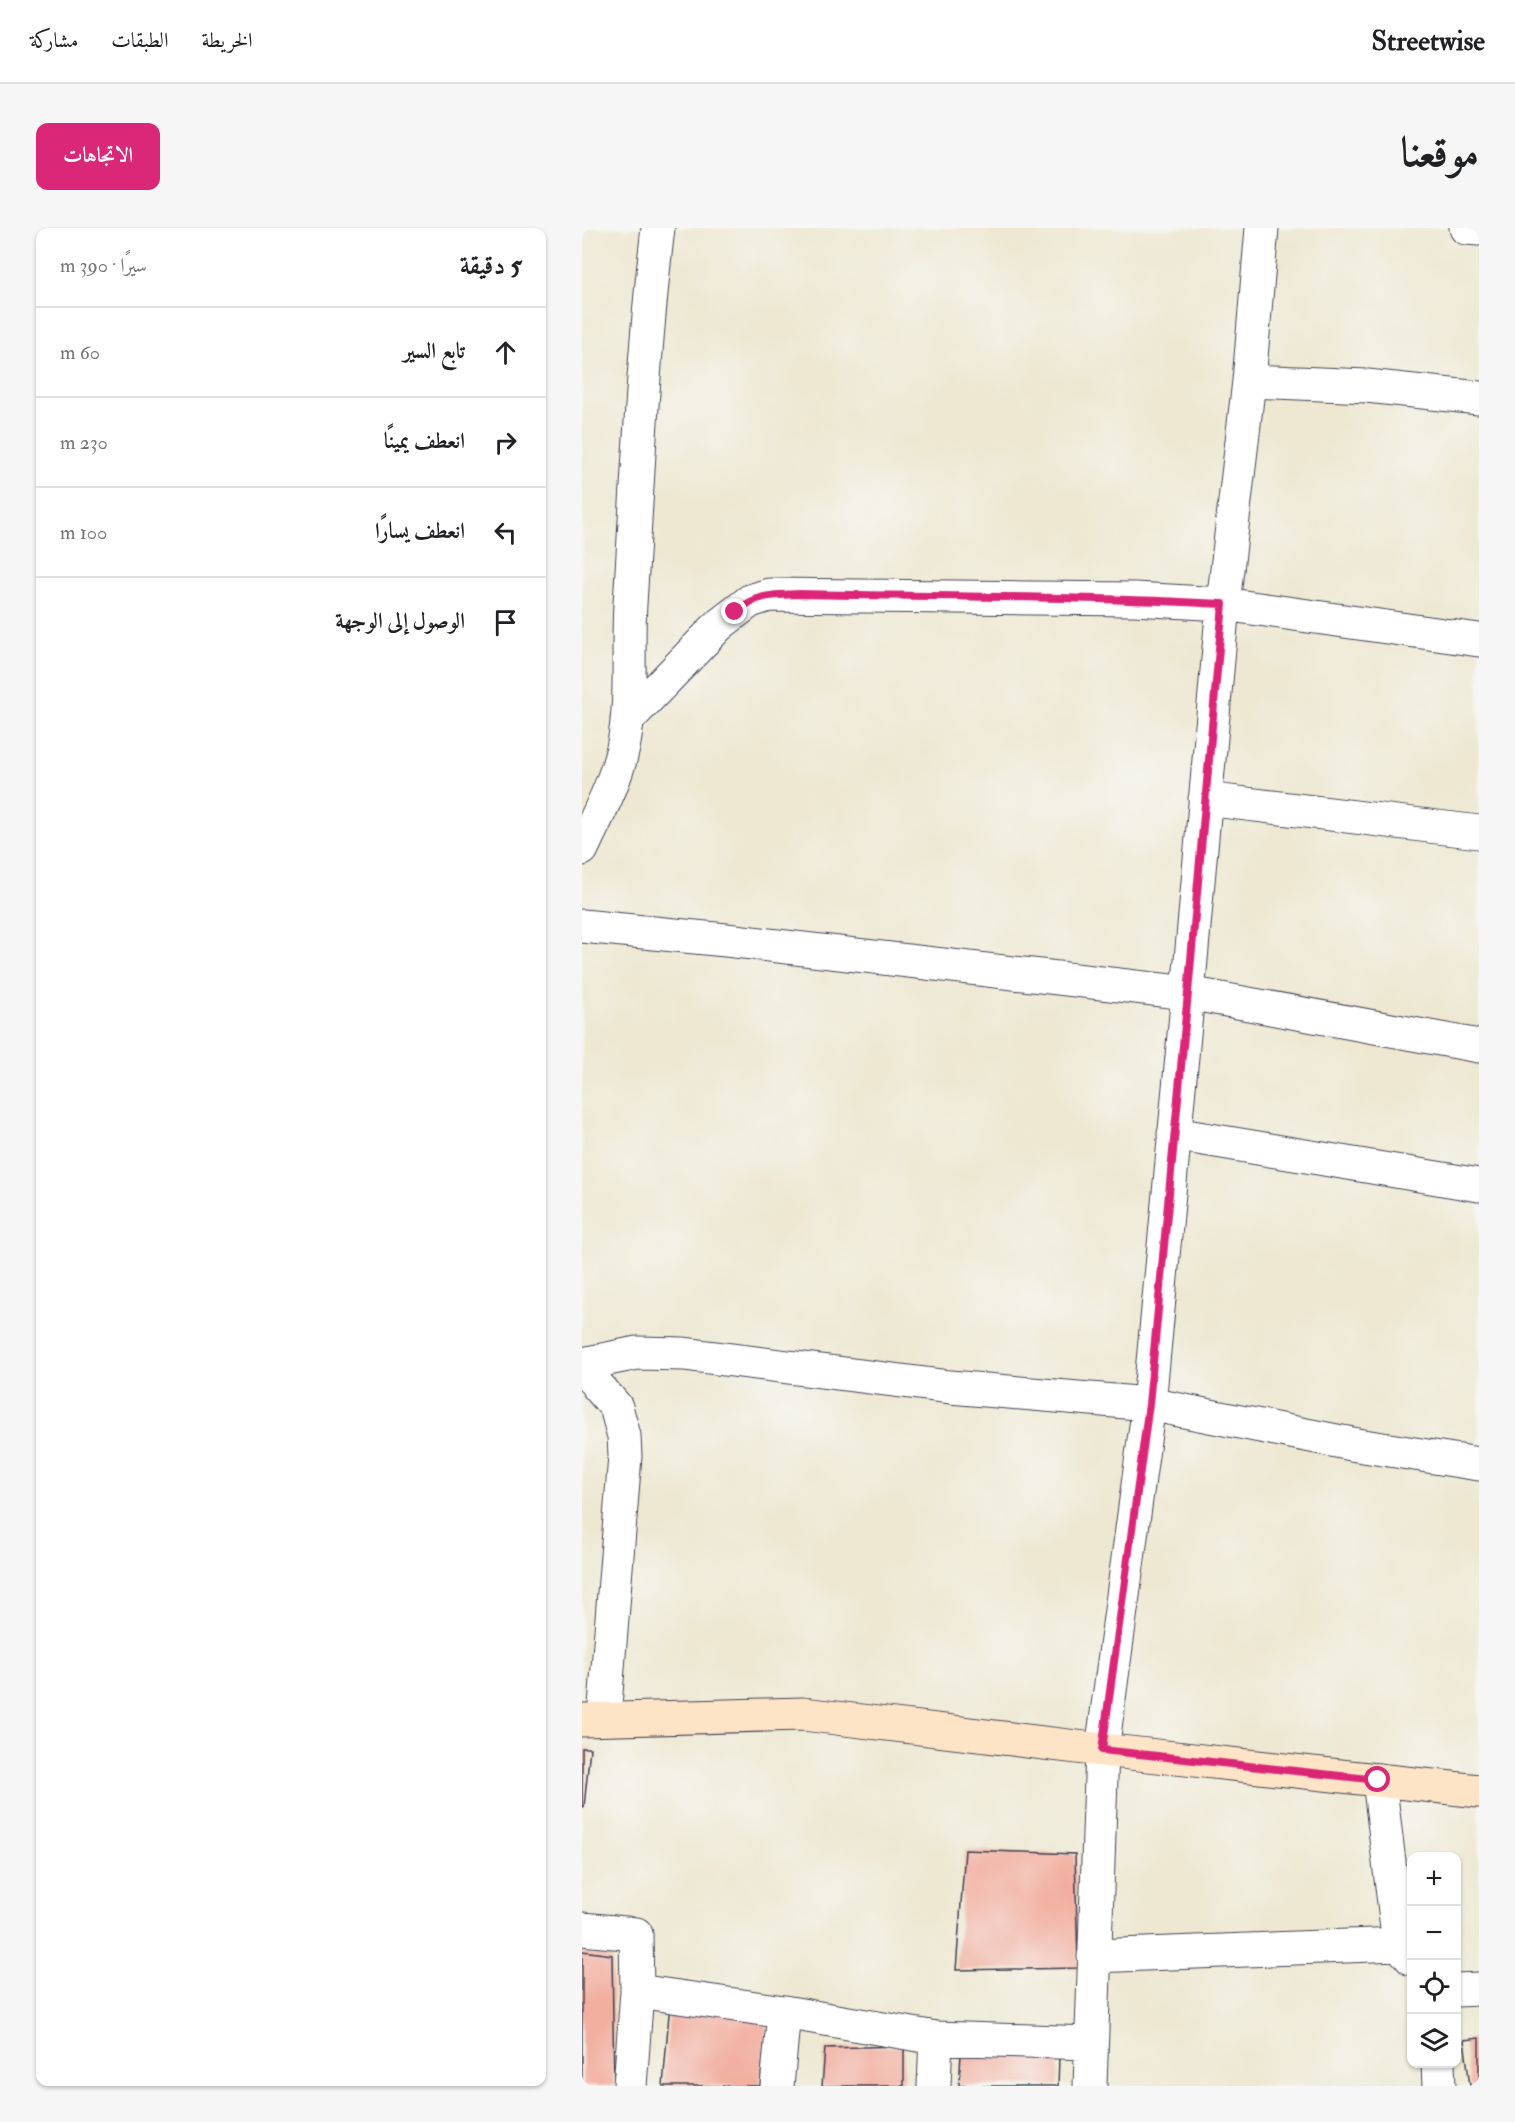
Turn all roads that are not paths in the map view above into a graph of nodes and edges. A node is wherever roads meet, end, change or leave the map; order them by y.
1 (658, 228) edge
2 (1262, 228) edge
3 (1466, 228) edge
4 (1479, 229) edge
5 (1249, 381) junction
6 (1479, 398) edge
7 (1223, 604) junction
8 (1479, 640) edge
9 (627, 720) junction
10 (1205, 799) junction
11 (1479, 832) edge
12 (582, 849) edge
13 (582, 926) edge
14 (1188, 993) junction
15 (1479, 1046) edge
16 (1174, 1134) junction
17 (1479, 1185) edge
18 (582, 1363) edge
19 (1149, 1404) junction
20 (1479, 1464) edge
21 (593, 1719) edge
22 (1102, 1750) junction
23 (1378, 1780) junction
24 (1479, 1791) edge
25 (582, 1929) edge
26 (1405, 1952) edge
27 (1094, 1956) junction
28 (1479, 1989) edge
29 (1461, 1990) edge
30 (637, 1992) junction
31 (784, 2012) junction
32 (936, 2038) junction
33 (1090, 2043) junction
34 (1438, 2068) edge
35 (630, 2086) edge
36 (777, 2086) edge
37 (934, 2086) edge
38 (1090, 2086) edge
39 (1439, 2086) edge

1 - 9 street
2 - 5 street
3 - 4 street
5 - 6 street
5 - 7 street
7 - 8 street
7 - 9 street
7 - 10 street
9 - 12 street
10 - 11 street
10 - 14 street
13 - 14 street
14 - 15 street
14 - 16 street
16 - 17 street
16 - 19 street
18 - 19 street
18 - 21 street
19 - 20 street
19 - 22 street
21 - 22 street
22 - 23 street
22 - 27 street
23 - 24 street
23 - 26 street
25 - 30 street
26 - 27 street
27 - 33 street
28 - 29 street
30 - 31 street
30 - 35 street
31 - 32 street
31 - 36 street
32 - 33 street
32 - 37 street
33 - 38 street
34 - 39 street

